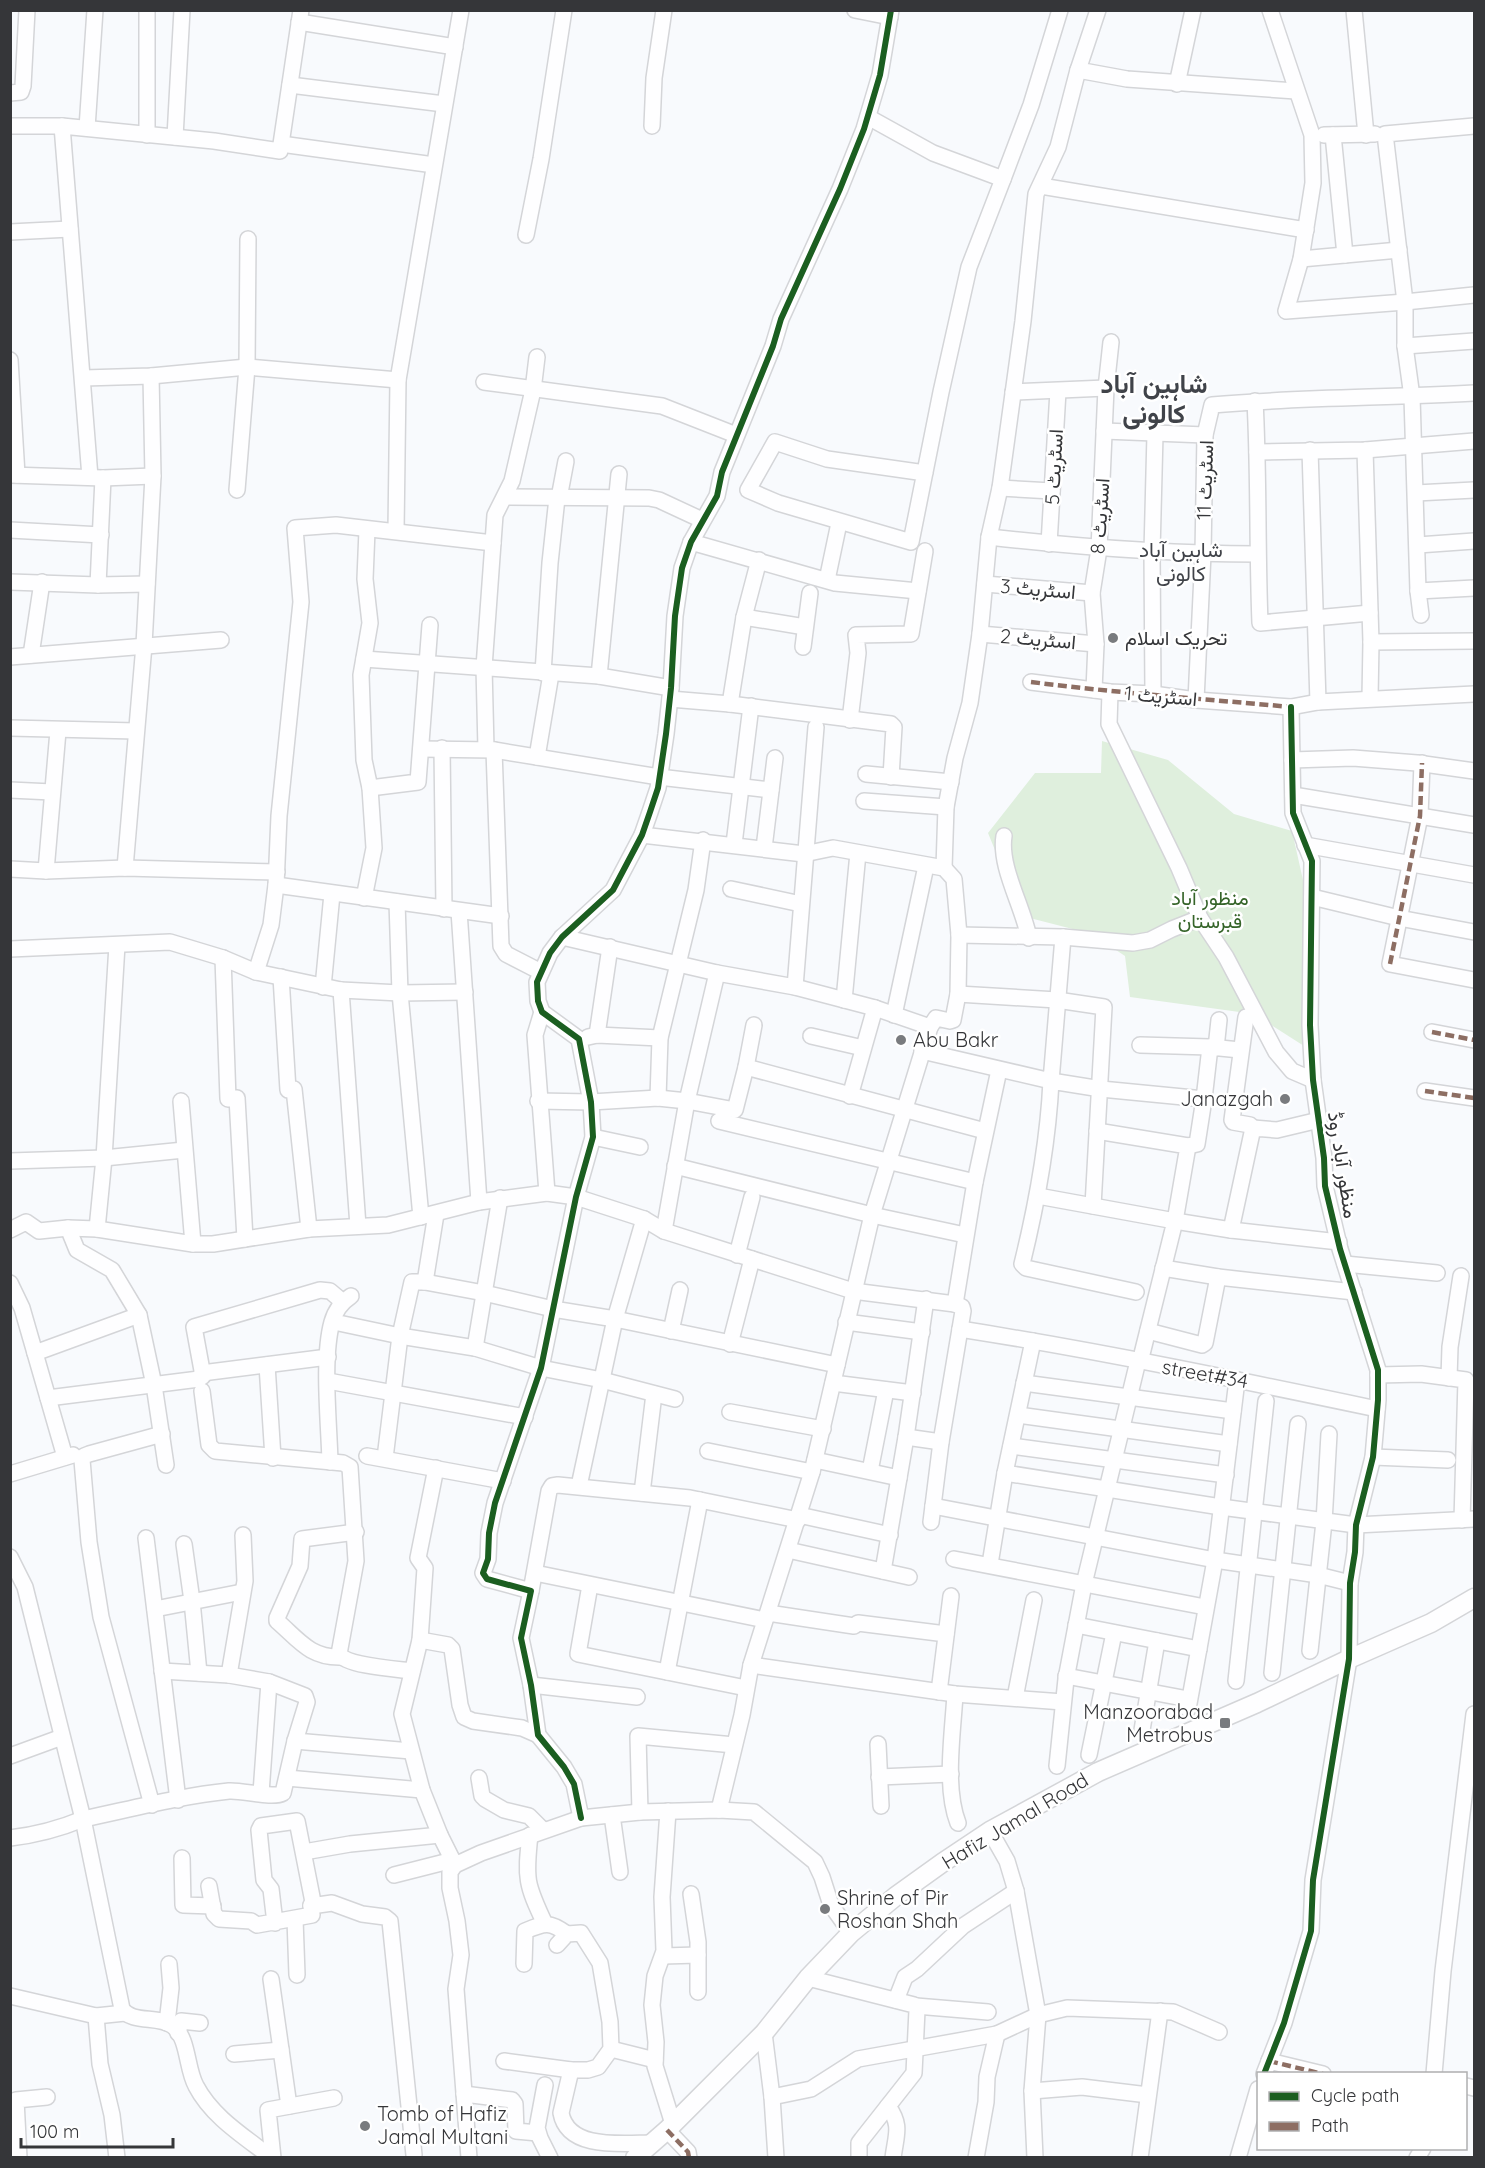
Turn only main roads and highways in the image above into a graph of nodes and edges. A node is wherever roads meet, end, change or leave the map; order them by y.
1 (1474, 1598) edge
2 (635, 2157) edge

1 - 2 main road, Hafiz Jamal Road

